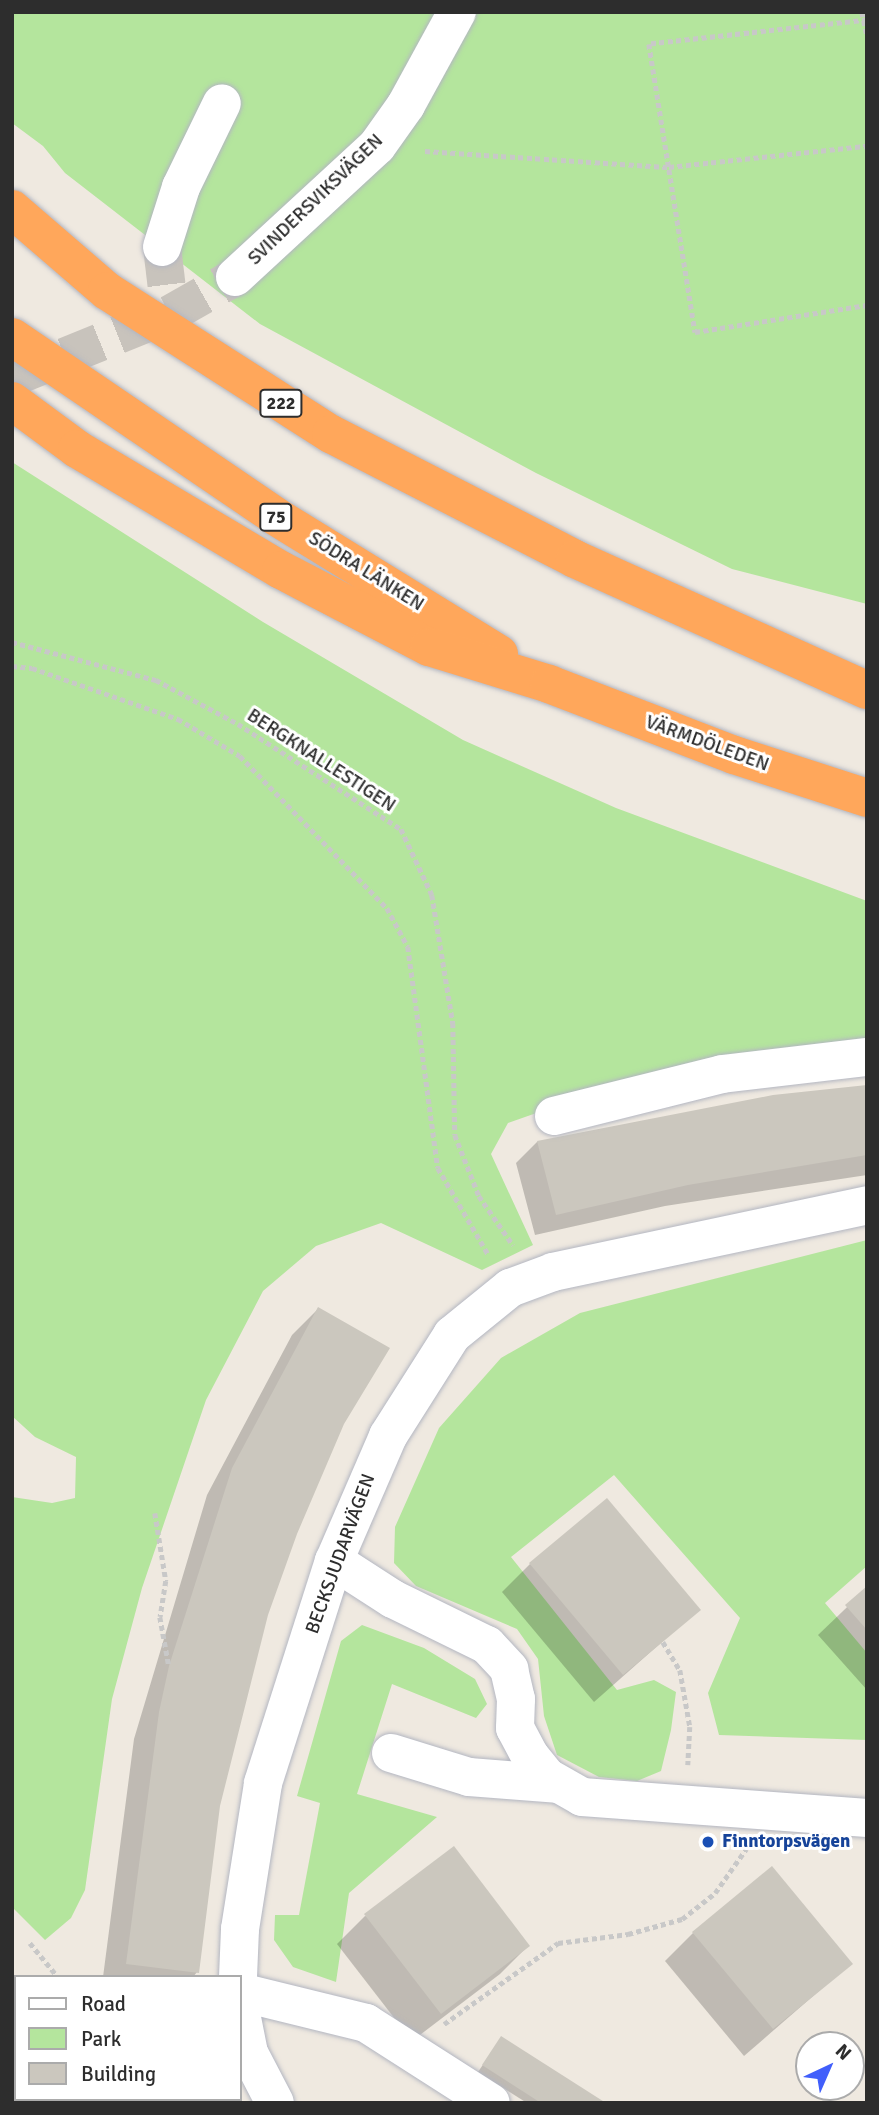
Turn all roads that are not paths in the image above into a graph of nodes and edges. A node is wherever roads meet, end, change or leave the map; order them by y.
1 (457, 12) edge
2 (222, 103) dead end
3 (12, 209) edge
4 (162, 247) tunnel mouth
5 (235, 277) tunnel mouth
6 (12, 337) edge
7 (12, 401) edge
8 (549, 684) junction
9 (867, 690) edge
10 (867, 798) edge
11 (867, 1057) edge
12 (554, 1115) dead end
13 (867, 1205) edge
14 (334, 1561) junction
15 (391, 1753) dead end
16 (557, 1784) junction
17 (867, 1818) edge
18 (238, 1975) edge
19 (242, 1992) edge
20 (242, 2018) edge
21 (275, 2103) edge
22 (491, 2103) edge

1 - 5 street, SVINDERSVIKSVÄGEN
2 - 4 street
3 - 9 highway, 222
6 - 8 highway, SÖDRA LÄNKEN / 75
7 - 8 highway
8 - 10 highway, VÄRMDÖLEDEN
11 - 12 street
13 - 14 street, BECKSJUDARVÄGEN
14 - 16 street
14 - 18 street, BECKSJUDARVÄGEN
15 - 16 street
16 - 17 street
19 - 22 street
20 - 21 street

